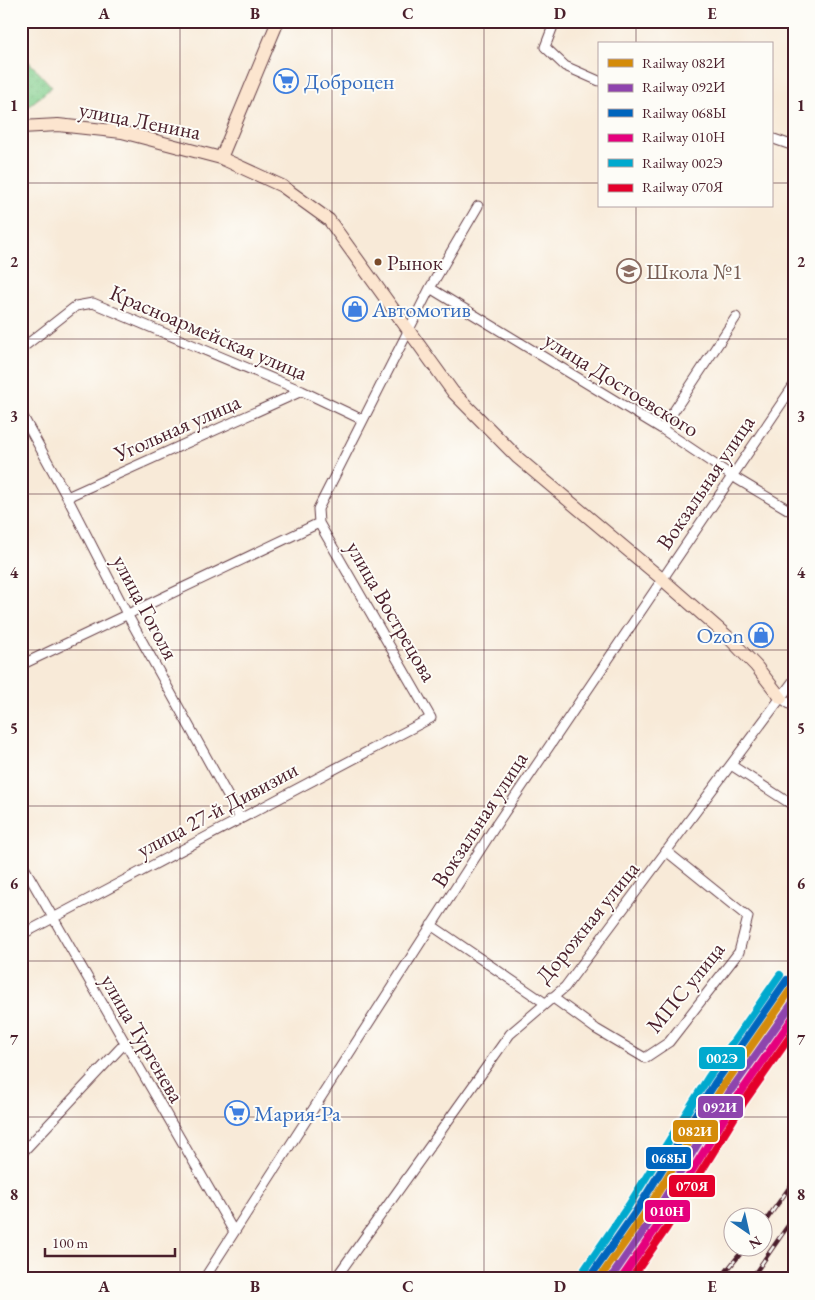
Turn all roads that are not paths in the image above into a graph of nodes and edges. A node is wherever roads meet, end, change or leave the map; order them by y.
1 (278, 21) edge
2 (555, 21) edge
3 (788, 21) edge
4 (794, 26) edge
5 (598, 81) edge
6 (21, 127) edge
7 (772, 138) edge
8 (794, 146) edge
9 (222, 158) junction
10 (478, 206) dead end
11 (430, 288) junction
12 (736, 317) dead end
13 (408, 330) junction
14 (21, 349) edge
15 (794, 385) edge
16 (302, 392) junction
17 (21, 413) edge
18 (363, 420) junction
19 (662, 429) junction
20 (732, 476) junction
21 (67, 497) junction
22 (794, 513) edge
23 (319, 523) junction
24 (662, 579) junction
25 (127, 614) junction
26 (21, 665) edge
27 (794, 680) edge
28 (781, 698) junction
29 (794, 707) edge
30 (431, 718) joint
31 (731, 765) junction
32 (794, 806) edge
33 (240, 818) junction
34 (666, 851) junction
35 (21, 862) edge
36 (52, 918) junction
37 (431, 925) junction
38 (21, 935) edge
39 (548, 1000) junction
40 (124, 1043) junction
41 (21, 1154) edge
42 (234, 1232) junction
43 (204, 1279) edge
44 (335, 1279) edge

1 - 9 main road
2 - 5 street
3 - 4 street
6 - 9 main road, улица Ленина
7 - 8 street
9 - 13 main road, улица Ленина
10 - 11 street
11 - 13 street
11 - 19 street, улица Достоевского
12 - 19 street
13 - 18 street
13 - 24 main road, улица Ленина
14 - 16 street, Красноармейская улица
15 - 20 street, Вокзальная улица
16 - 18 street, Красноармейская улица
16 - 21 street, Угольная улица
17 - 21 street, улица Гоголя
18 - 23 street
19 - 20 street, улица Достоевского
20 - 22 street, улица Достоевского
20 - 24 street, Вокзальная улица
21 - 25 street, улица Гоголя
23 - 25 street
23 - 30 street, улица Вострецова
24 - 28 main road, улица Ленина
24 - 37 street, Вокзальная улица
25 - 26 street
25 - 33 street, улица Гоголя
27 - 28 street, Дорожная улица
28 - 29 street
28 - 31 street, Дорожная улица
30 - 33 street, улица 27-й Дивизии
31 - 32 street
31 - 34 street, Дорожная улица
33 - 36 street, улица 27-й Дивизии
34 - 39 street, Дорожная улица
34 - 39 street, МПС улица
35 - 36 street, улица Тургенева
36 - 38 street, улица 27-й Дивизии
36 - 40 street, улица Тургенева
37 - 39 street
37 - 42 street, Вокзальная улица
39 - 44 street, Дорожная улица
40 - 41 street
40 - 42 street, улица Тургенева
42 - 43 street, Вокзальная улица

